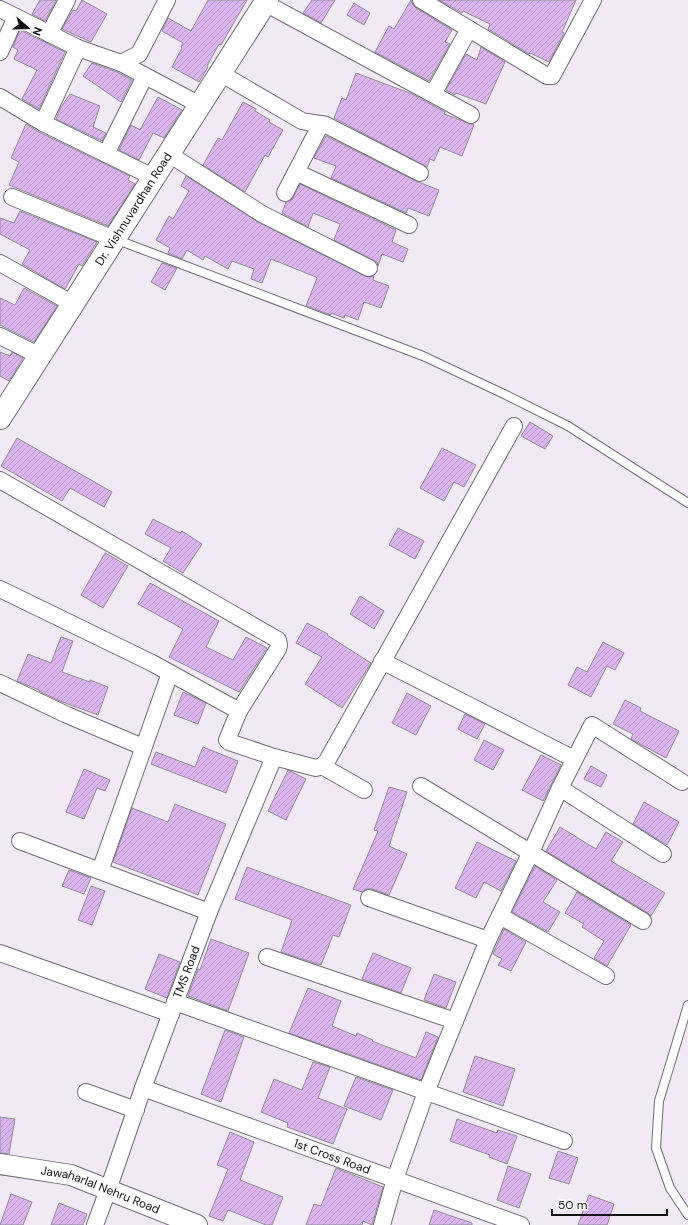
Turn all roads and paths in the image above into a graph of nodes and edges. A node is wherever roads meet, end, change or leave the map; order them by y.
1 (67, 0) edge
2 (167, 0) edge
3 (421, 0) edge
4 (593, 0) edge
5 (266, 2) edge
6 (0, 9) edge
7 (16, 17) junction
8 (469, 29) junction
9 (50, 34) junction
10 (78, 48) junction
11 (0, 52) edge
12 (121, 63) junction
13 (220, 73) junction
14 (145, 76) junction
15 (433, 94) junction
16 (0, 98) edge
17 (200, 105) junction
18 (471, 115) dead end
19 (44, 123) junction
20 (321, 124) junction
21 (106, 154) junction
22 (169, 154) junction
23 (296, 172) junction
24 (420, 173) dead end
25 (153, 177) junction
26 (285, 193) dead end
27 (12, 197) dead end
28 (409, 225) dead end
29 (114, 239) junction
30 (0, 263) edge
31 (369, 268) dead end
32 (72, 304) junction
33 (0, 336) edge
34 (40, 356) junction
35 (0, 418) edge
36 (514, 426) dead end
37 (0, 480) edge
38 (688, 503) edge
39 (0, 589) edge
40 (382, 661) junction
41 (170, 673) junction
42 (0, 683) edge
43 (239, 711) junction
44 (143, 747) junction
45 (274, 757) junction
46 (574, 759) junction
47 (322, 766) junction
48 (682, 782) dead end
49 (421, 786) dead end
50 (560, 788) junction
51 (364, 790) dead end
52 (20, 841) dead end
53 (531, 852) junction
54 (663, 854) dead end
55 (100, 871) junction
56 (369, 898) dead end
57 (209, 912) junction
58 (500, 916) junction
59 (643, 920) dead end
60 (488, 940) junction
61 (0, 953) edge
62 (267, 957) dead end
63 (606, 976) dead end
64 (688, 1005) edge
65 (173, 1008) junction
66 (455, 1021) junction
67 (143, 1088) junction
68 (86, 1092) dead end
69 (426, 1092) junction
70 (136, 1110) junction
71 (564, 1140) dead end
72 (0, 1164) edge
73 (395, 1179) junction
74 (108, 1190) junction
75 (688, 1215) edge
76 (168, 1220) edge
77 (95, 1225) edge
78 (197, 1225) edge
79 (382, 1225) edge
80 (521, 1225) edge

1 - 9 street
2 - 12 street
3 - 8 street
4 - 8 street
5 - 13 main road, Dr. Vishnuvardhan Road
5 - 15 street
6 - 7 street
7 - 9 street
7 - 11 street
8 - 15 street
9 - 10 street
10 - 12 street
10 - 19 street
12 - 14 street
13 - 17 main road, Dr. Vishnuvardhan Road
13 - 20 street
14 - 17 street
14 - 21 street
15 - 18 street
16 - 19 street
17 - 22 main road, Dr. Vishnuvardhan Road
19 - 21 street
20 - 23 street
20 - 24 street
21 - 25 street
22 - 25 main road, Dr. Vishnuvardhan Road
22 - 31 street
23 - 26 street
23 - 28 street
25 - 29 main road, Dr. Vishnuvardhan Road
27 - 29 street
29 - 32 main road, Dr. Vishnuvardhan Road
29 - 38 lane
30 - 32 street
32 - 34 main road, Dr. Vishnuvardhan Road
33 - 34 street
34 - 35 main road, Dr. Vishnuvardhan Road
36 - 40 street
37 - 43 street
39 - 41 street
40 - 46 street
40 - 47 street
41 - 43 street
41 - 44 street
42 - 44 street
43 - 45 street
44 - 55 street
45 - 47 street
45 - 57 street, TMS Road
46 - 48 street
46 - 50 street
47 - 51 street
49 - 53 street
50 - 53 street
50 - 54 street
52 - 55 street
53 - 58 street
53 - 59 street
55 - 57 street
56 - 60 street
57 - 65 street, TMS Road
58 - 60 street
58 - 63 street
60 - 66 street
61 - 65 street
62 - 66 street
64 - 75 lane
65 - 67 street, TMS Road
65 - 69 street
66 - 69 street
67 - 70 street, TMS Road
67 - 73 street, 1st Cross Road
68 - 70 street
69 - 71 street
69 - 73 street
70 - 74 street, TMS Road
72 - 74 street, Jawaharlal Nehru Road
73 - 79 street
73 - 80 street, 1st Cross Road
74 - 76 street, Jawaharlal Nehru Road
74 - 77 street, TMS Road
76 - 78 street, Jawaharlal Nehru Road

